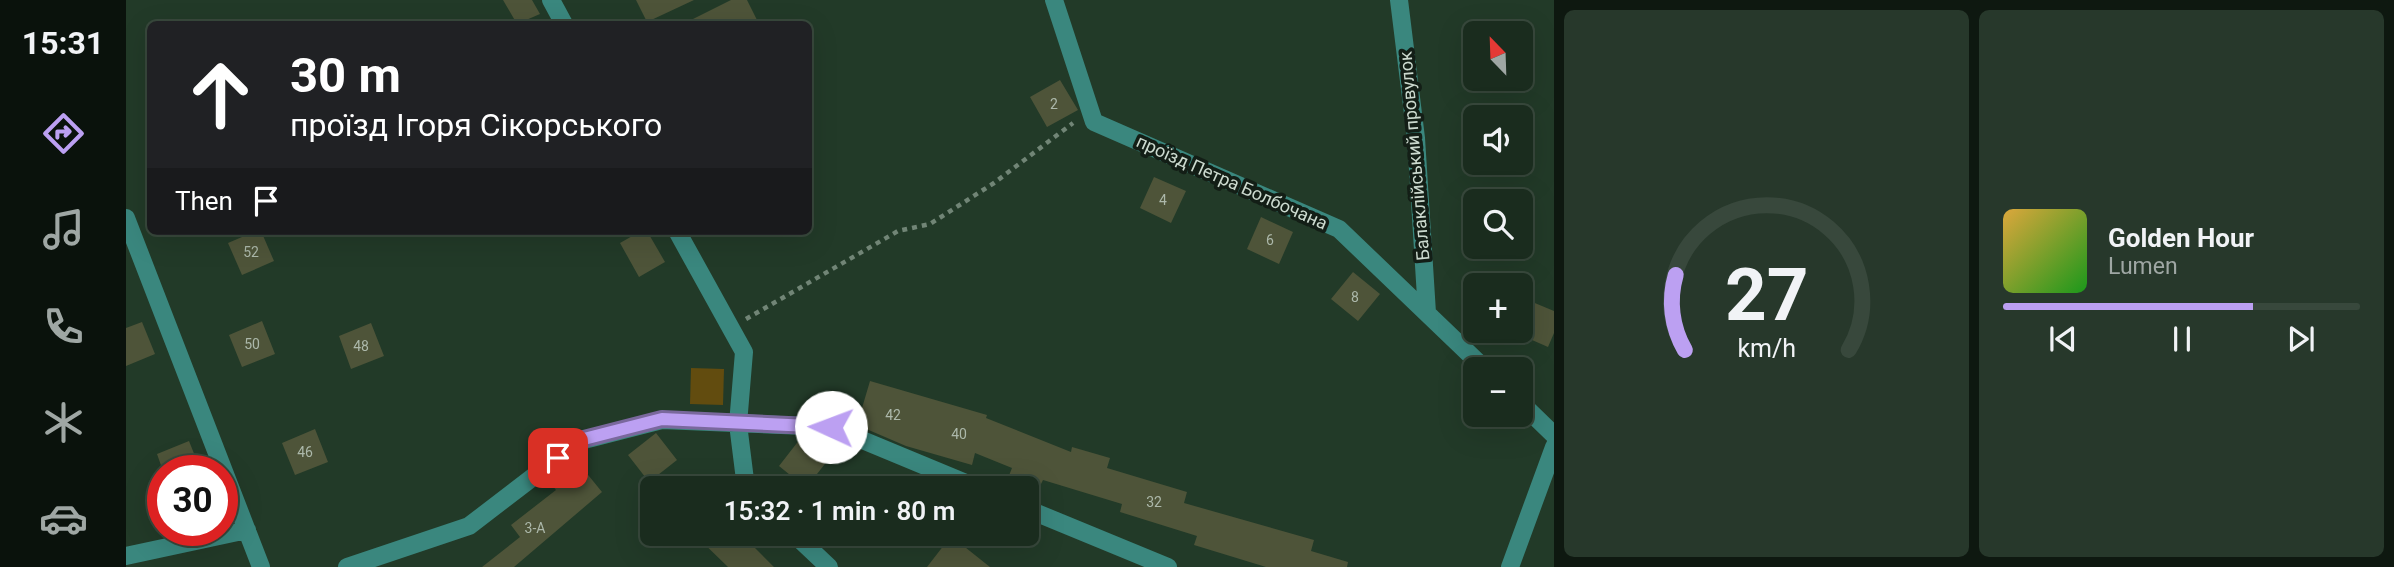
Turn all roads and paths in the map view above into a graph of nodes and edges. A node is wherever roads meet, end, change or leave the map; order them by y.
1 (551, 0) edge
2 (1054, 0) edge
3 (1399, 0) edge
4 (562, 21) edge
5 (1091, 116) junction
6 (126, 218) edge
7 (679, 235) edge
8 (1427, 313) junction
9 (730, 328) junction
10 (1473, 357) edge
11 (1533, 415) edge
12 (737, 424) junction
13 (1554, 435) edge
14 (1554, 447) edge
15 (744, 476) edge
16 (949, 476) edge
17 (1039, 514) edge
18 (247, 530) junction
19 (807, 546) edge
20 (126, 556) edge
21 (261, 567) edge
22 (347, 567) edge
23 (829, 567) edge
24 (1168, 567) edge
25 (1510, 567) edge

1 - 4 street
2 - 5 street
3 - 8 street, Балаклійський провулок
5 - 8 street, проїзд Петра Болбочана
5 - 9 path
6 - 18 street
7 - 9 street
8 - 10 street, проїзд Петра Болбочана
9 - 12 street
11 - 13 street
12 - 15 street
12 - 16 street
12 - 22 street
14 - 25 street
17 - 24 street
18 - 20 street
18 - 21 street
19 - 23 street

